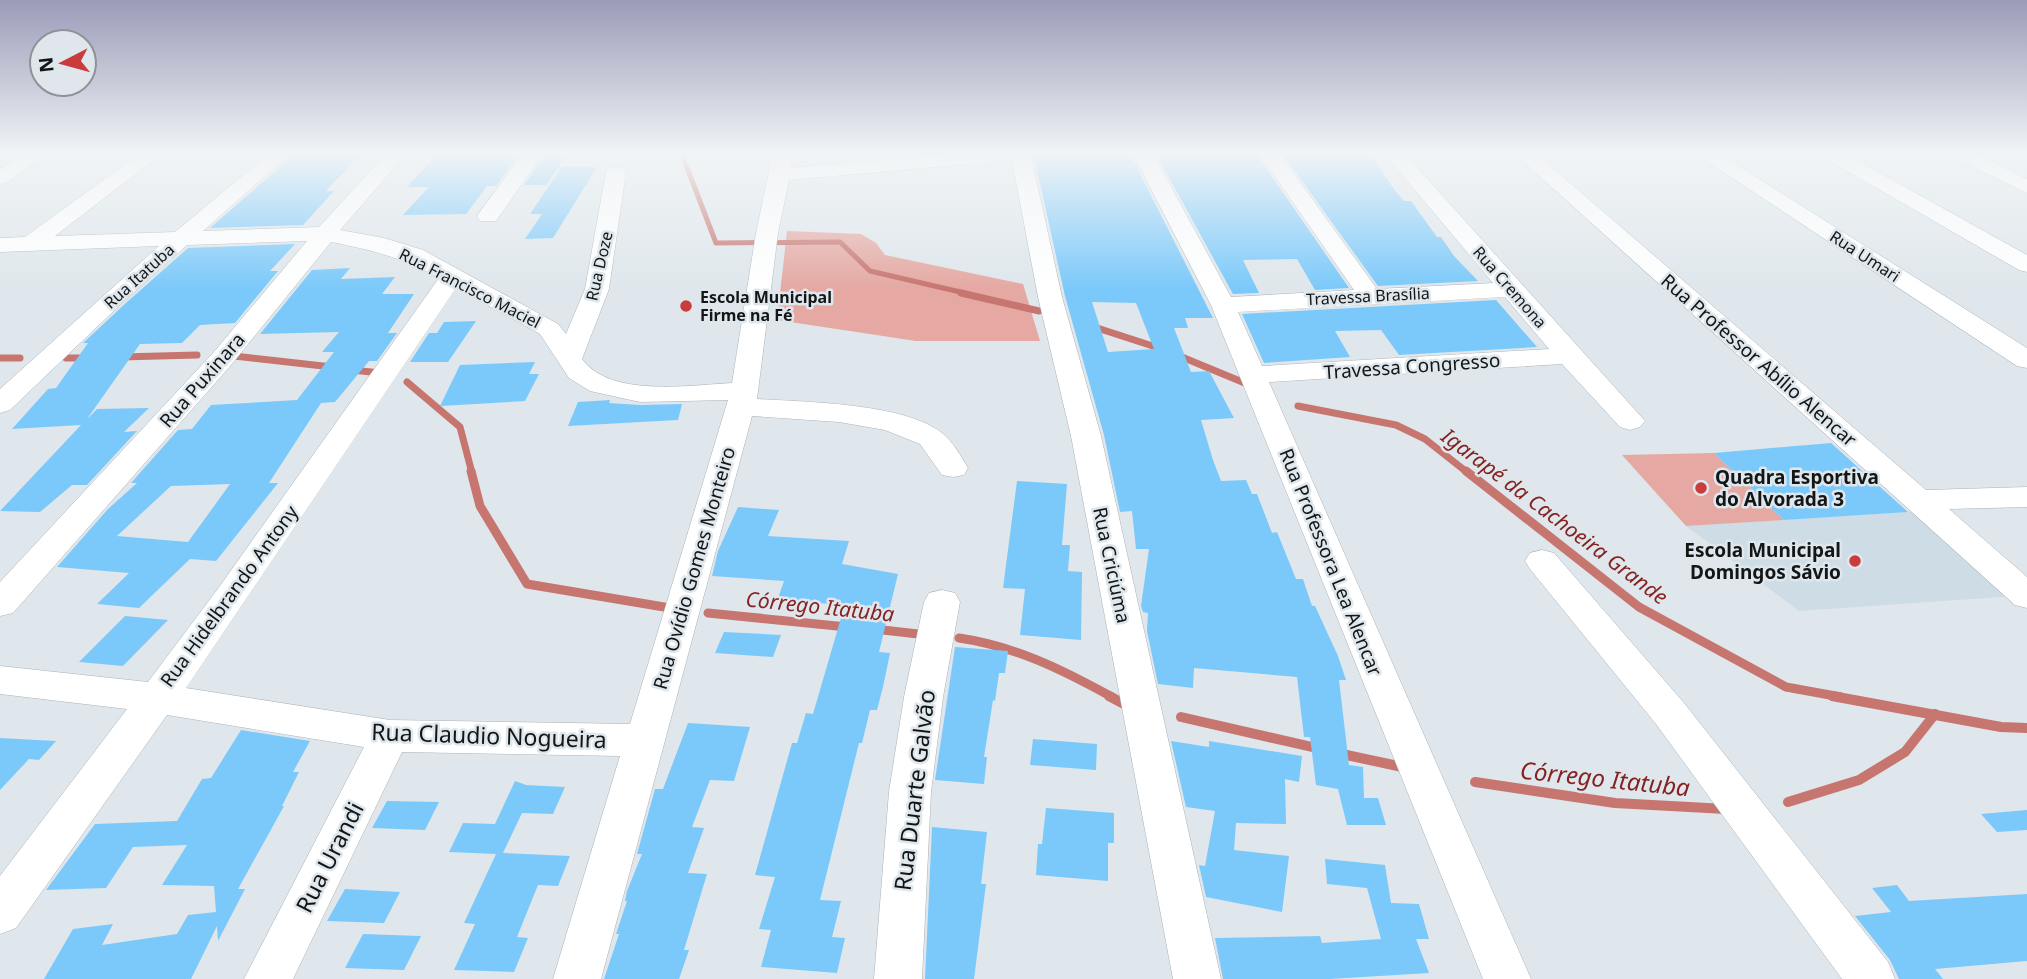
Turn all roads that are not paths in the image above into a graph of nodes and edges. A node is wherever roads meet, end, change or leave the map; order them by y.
1 (92, 198) edge
2 (228, 198) edge
3 (357, 198) edge
4 (501, 198) edge
5 (612, 198) edge
6 (775, 198) edge
7 (1030, 198) edge
8 (1166, 198) edge
9 (1300, 198) edge
10 (1433, 198) edge
11 (1575, 198) edge
12 (1774, 198) edge
13 (1910, 198) edge
14 (488, 216) dead end
15 (325, 234) junction
16 (182, 237) junction
17 (31, 243) junction
18 (0, 245) edge
19 (2023, 260) edge
20 (0, 265) edge
21 (452, 276) junction
22 (1512, 289) junction
23 (1370, 296) junction
24 (1223, 305) junction
25 (1569, 356) junction
26 (570, 357) junction
27 (2027, 360) edge
28 (1254, 375) junction
29 (742, 399) junction
30 (0, 404) edge
31 (1630, 421) dead end
32 (953, 468) dead end
33 (2027, 497) edge
34 (1919, 500) junction
35 (1542, 561) dead end
36 (2027, 596) edge
37 (942, 602) dead end
38 (0, 604) edge
39 (0, 680) edge
40 (156, 698) junction
41 (390, 736) junction
42 (645, 740) junction
43 (0, 913) edge
44 (268, 979) edge
45 (577, 979) edge
46 (898, 979) edge
47 (1197, 979) edge
48 (1507, 979) edge
49 (1871, 979) edge

1 - 17 street
2 - 16 street, Rua Itatuba
3 - 15 street, Rua Puxinara
4 - 14 street
5 - 26 street, Rua Doze
6 - 29 street, Rua Ovídio Gomes Monteiro
7 - 47 street, Rua Criciúma
8 - 24 street, Rua Professora Lea Alencar
9 - 23 street
10 - 22 street, Rua Cremona
11 - 34 street, Rua Professor Abílio Alencar
12 - 27 street, Rua Umari
13 - 19 street
15 - 16 street, Rua Francisco Maciel
15 - 21 street, Rua Francisco Maciel
15 - 38 street, Rua Puxinara
16 - 17 street, Rua Francisco Maciel
16 - 30 street, Rua Itatuba
17 - 18 street, Rua Francisco Maciel
17 - 20 street
21 - 26 street, Rua Francisco Maciel
21 - 40 street, Rua Hidelbrando Antony
22 - 23 street, Travessa Brasília
22 - 25 street, Rua Cremona
23 - 24 street, Travessa Brasília
24 - 28 street, Rua Professora Lea Alencar
25 - 28 street, Travessa Congresso
25 - 31 street, Rua Cremona
26 - 29 street, Rua Francisco Maciel
28 - 48 street, Rua Professora Lea Alencar
29 - 32 street, Rua Francisco Maciel
29 - 42 street, Rua Ovídio Gomes Monteiro
33 - 34 street
34 - 36 street, Rua Professor Abílio Alencar
35 - 49 street
37 - 46 street, Rua Duarte Galvão
39 - 40 street, Rua Claudio Nogueira
40 - 41 street, Rua Claudio Nogueira
40 - 43 street, Rua Hidelbrando Antony
41 - 42 street, Rua Claudio Nogueira
41 - 44 street, Rua Urandi
42 - 45 street, Rua Ovídio Gomes Monteiro

